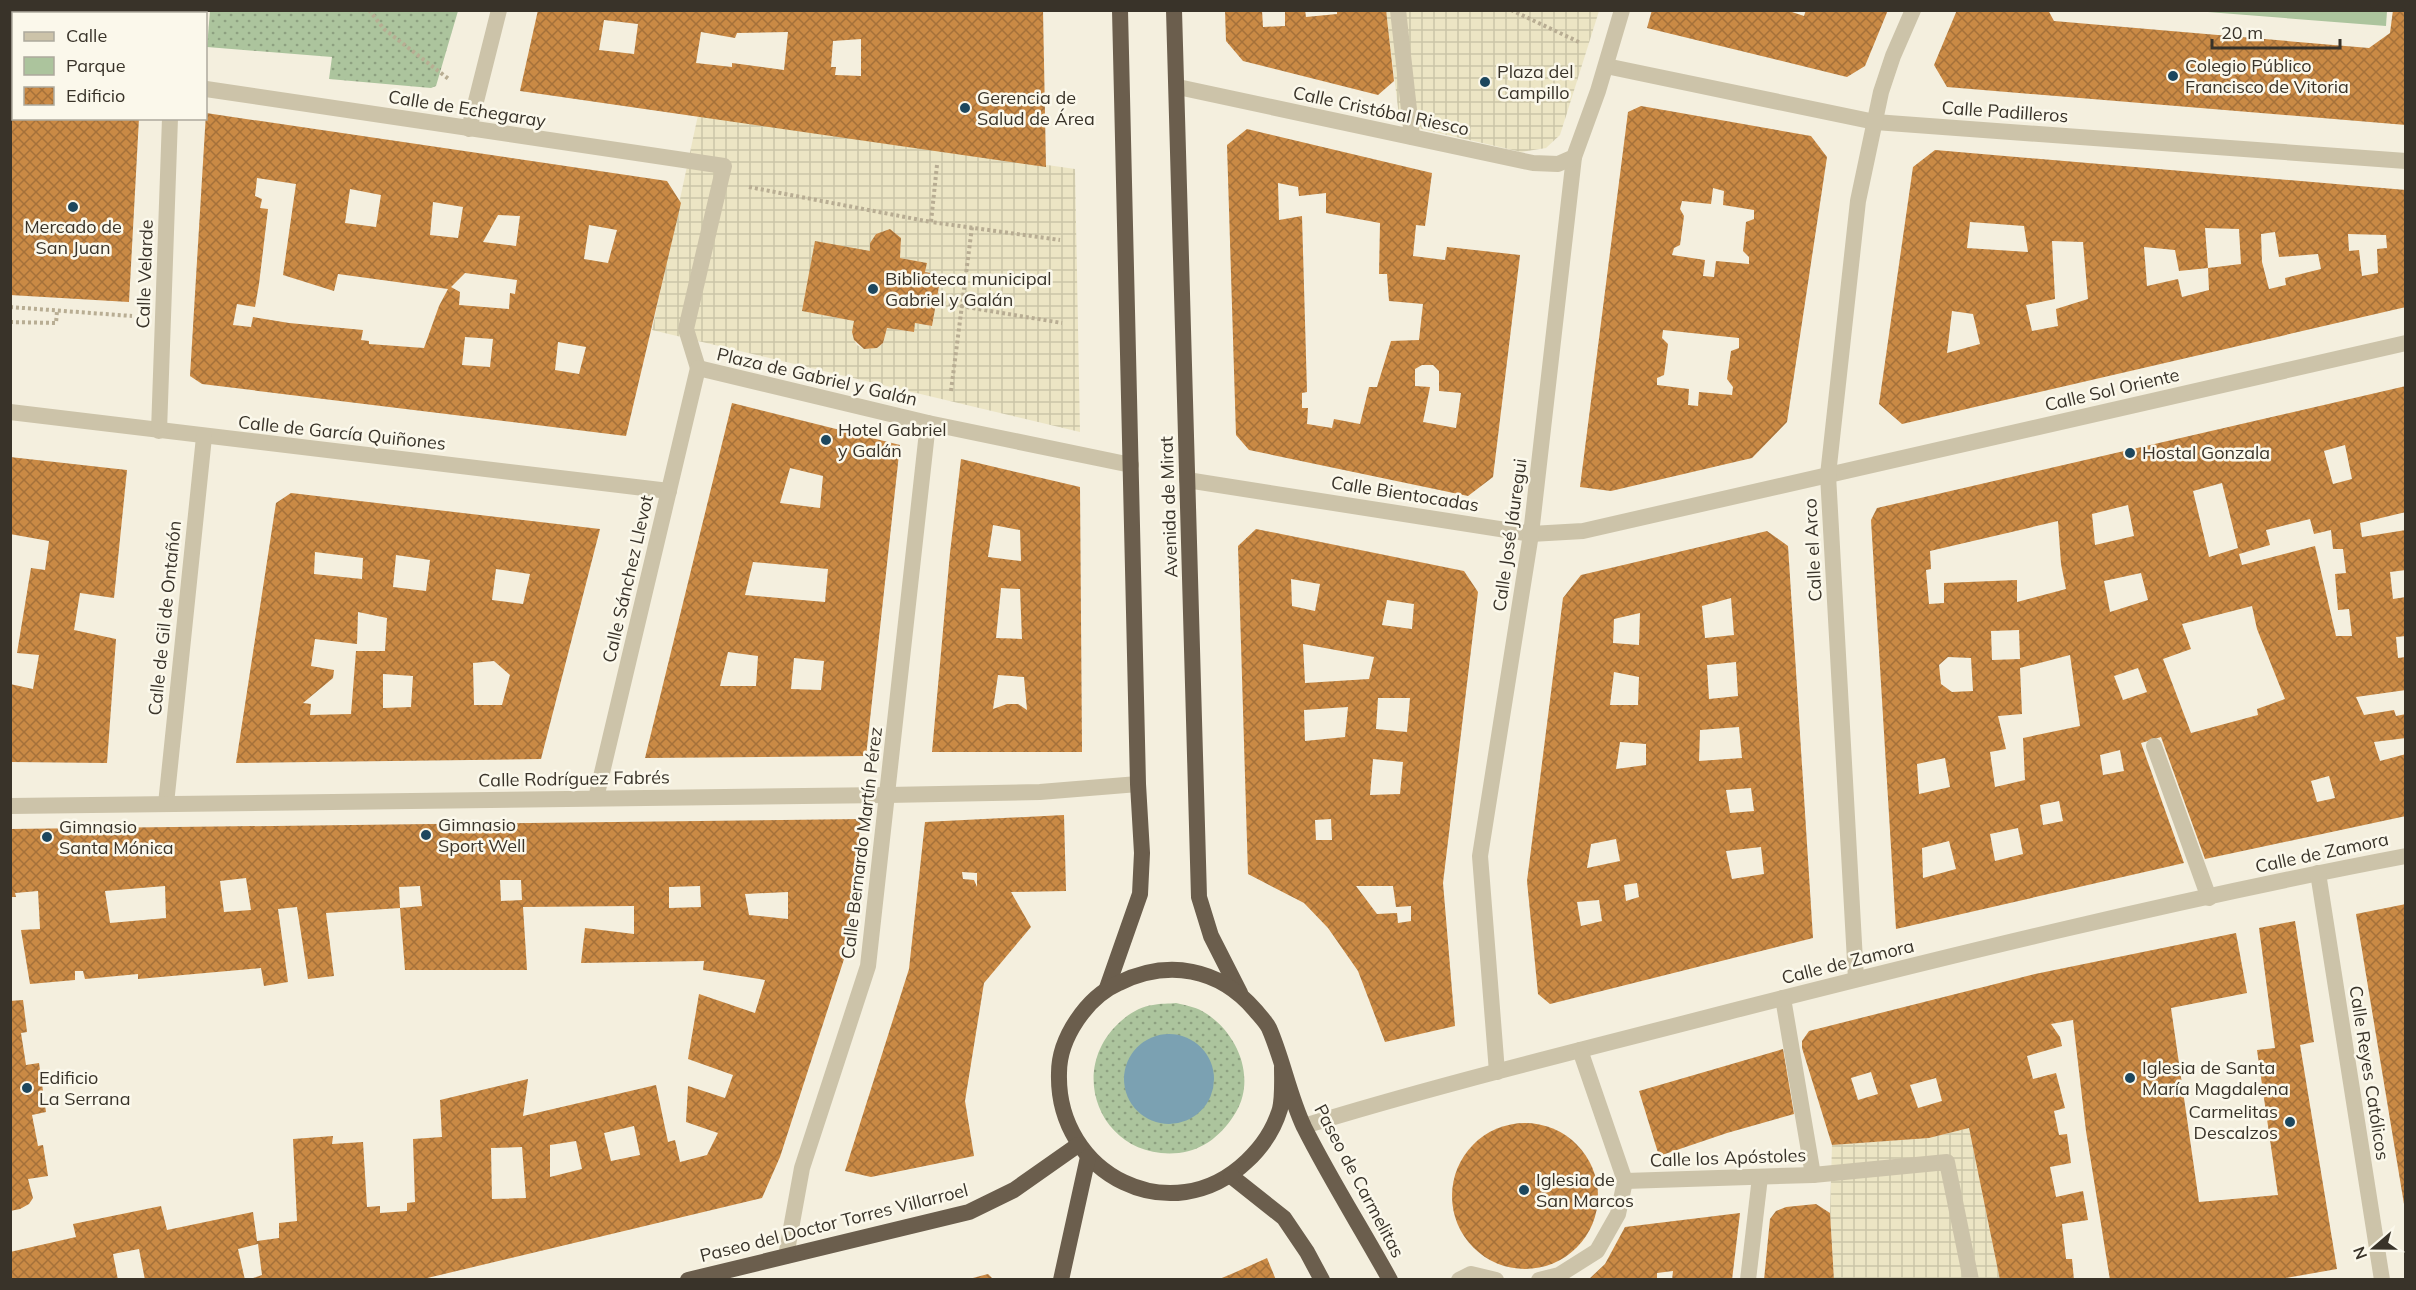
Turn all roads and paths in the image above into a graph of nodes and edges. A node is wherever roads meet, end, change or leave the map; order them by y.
1 (369, 10) edge
2 (499, 10) edge
3 (1120, 10) edge
4 (1174, 10) edge
5 (1398, 10) edge
6 (1511, 10) edge
7 (1622, 10) edge
8 (1913, 10) edge
9 (1584, 44) dead end
10 (1606, 66) junction
11 (1178, 87) junction
12 (207, 89) edge
13 (476, 100) junction
14 (170, 120) edge
15 (1875, 122) junction
16 (469, 129) junction
17 (1412, 137) junction
18 (1574, 157) junction
19 (2406, 161) edge
20 (937, 165) dead end
21 (722, 174) junction
22 (931, 222) junction
23 (972, 227) junction
24 (1060, 240) dead end
25 (937, 302) dead end
26 (962, 306) junction
27 (10, 307) edge
28 (57, 311) junction
29 (135, 316) dead end
30 (10, 322) edge
31 (1062, 323) dead end
32 (2406, 343) edge
33 (698, 369) junction
34 (951, 391) dead end
35 (10, 412) edge
36 (928, 423) junction
37 (159, 431) junction
38 (204, 437) junction
39 (1131, 465) junction
40 (1828, 475) junction
41 (1187, 480) junction
42 (669, 491) junction
43 (1531, 534) junction
44 (2154, 746) dead end
45 (1138, 784) junction
46 (887, 795) junction
47 (596, 798) junction
48 (166, 804) junction
49 (10, 806) edge
50 (2406, 856) edge
51 (2318, 873) junction
52 (2209, 898) junction
53 (1856, 979) junction
54 (1107, 988) junction
55 (1240, 993) junction
56 (1783, 998) junction
57 (1580, 1050) junction
58 (1282, 1067) junction
59 (1497, 1072) junction
60 (1304, 1126) junction
61 (1083, 1151) junction
62 (1231, 1176) junction
63 (1813, 1176) junction
64 (1760, 1177) junction
65 (1625, 1181) junction
66 (786, 1257) junction
67 (688, 1280) edge
68 (1061, 1280) edge
69 (1322, 1280) edge
70 (1390, 1280) edge
71 (1459, 1280) edge
72 (1496, 1280) edge
73 (1539, 1280) edge
74 (1748, 1280) edge
75 (1971, 1280) edge
76 (2382, 1280) edge

1 - 13 path
2 - 13 street
3 - 39 highway, Avenida de Mirat
4 - 11 highway, Avenida de Mirat
5 - 17 street
6 - 9 path
7 - 10 street, Calle José Jáuregui
8 - 15 street, Calle el Arco
10 - 15 street, Calle Padilleros
10 - 18 street, Calle José Jáuregui
11 - 17 street, Calle Cristóbal Riesco
11 - 41 highway, Avenida de Mirat
12 - 16 street, Calle de Echegaray
13 - 16 street
14 - 37 street, Calle Velarde
15 - 19 street, Calle Padilleros
15 - 40 street, Calle el Arco
16 - 21 street, Calle de Echegaray
17 - 18 street, Calle Cristóbal Riesco
18 - 43 street, Calle José Jáuregui
20 - 22 path
21 - 22 path
21 - 33 street, Plaza de Gabriel y Galán
22 - 23 path
23 - 24 path
23 - 26 path
25 - 26 path
26 - 31 path
26 - 34 path
27 - 28 path
28 - 29 path
28 - 30 path
32 - 40 street, Calle Sol Oriente
33 - 36 street, Plaza de Gabriel y Galán
33 - 42 street, Calle Sánchez Llevot
35 - 37 street, Calle de García Quiñones
36 - 39 street, Plaza de Gabriel y Galán
36 - 46 street, Calle Bernardo Martín Pérez
37 - 38 street, Calle de García Quiñones
38 - 42 street, Calle de García Quiñones
38 - 48 street, Calle de Gil de Ontañón
39 - 45 highway, Avenida de Mirat
40 - 43 street, Calle Bientocadas
40 - 53 street, Calle el Arco
41 - 43 street, Calle Bientocadas
41 - 55 highway, Avenida de Mirat
42 - 47 street, Calle Sánchez Llevot
43 - 59 street, Calle José Jáuregui
44 - 52 street
45 - 46 street, Calle Rodríguez Fabrés
45 - 54 highway, Avenida de Mirat
46 - 47 street, Calle Rodríguez Fabrés
46 - 66 street, Calle Bernardo Martín Pérez
47 - 48 street, Calle Rodríguez Fabrés
48 - 49 street, Calle Rodríguez Fabrés
50 - 51 street, Calle de Zamora
51 - 52 street, Calle de Zamora
51 - 76 street, Calle Reyes Católicos
52 - 53 street, Calle de Zamora
53 - 56 street, Calle de Zamora
54 - 55 highway
54 - 61 highway
55 - 58 highway, Paseo de Carmelitas
56 - 57 street, Calle de Zamora
56 - 63 street
57 - 59 street, Calle de Zamora
57 - 65 street, Calle los Apóstoles
58 - 60 highway, Paseo de Carmelitas
58 - 62 highway
59 - 60 street, Calle de Zamora
60 - 70 highway, Paseo de Carmelitas
61 - 62 highway
61 - 66 highway, Paseo del Doctor Torres Villarroel
61 - 68 highway
62 - 69 highway
63 - 64 street, Calle los Apóstoles
63 - 75 street, Calle los Apóstoles
64 - 65 street, Calle los Apóstoles
64 - 74 street
65 - 73 street, Calle los Apóstoles
66 - 67 highway, Paseo del Doctor Torres Villarroel
71 - 72 street

